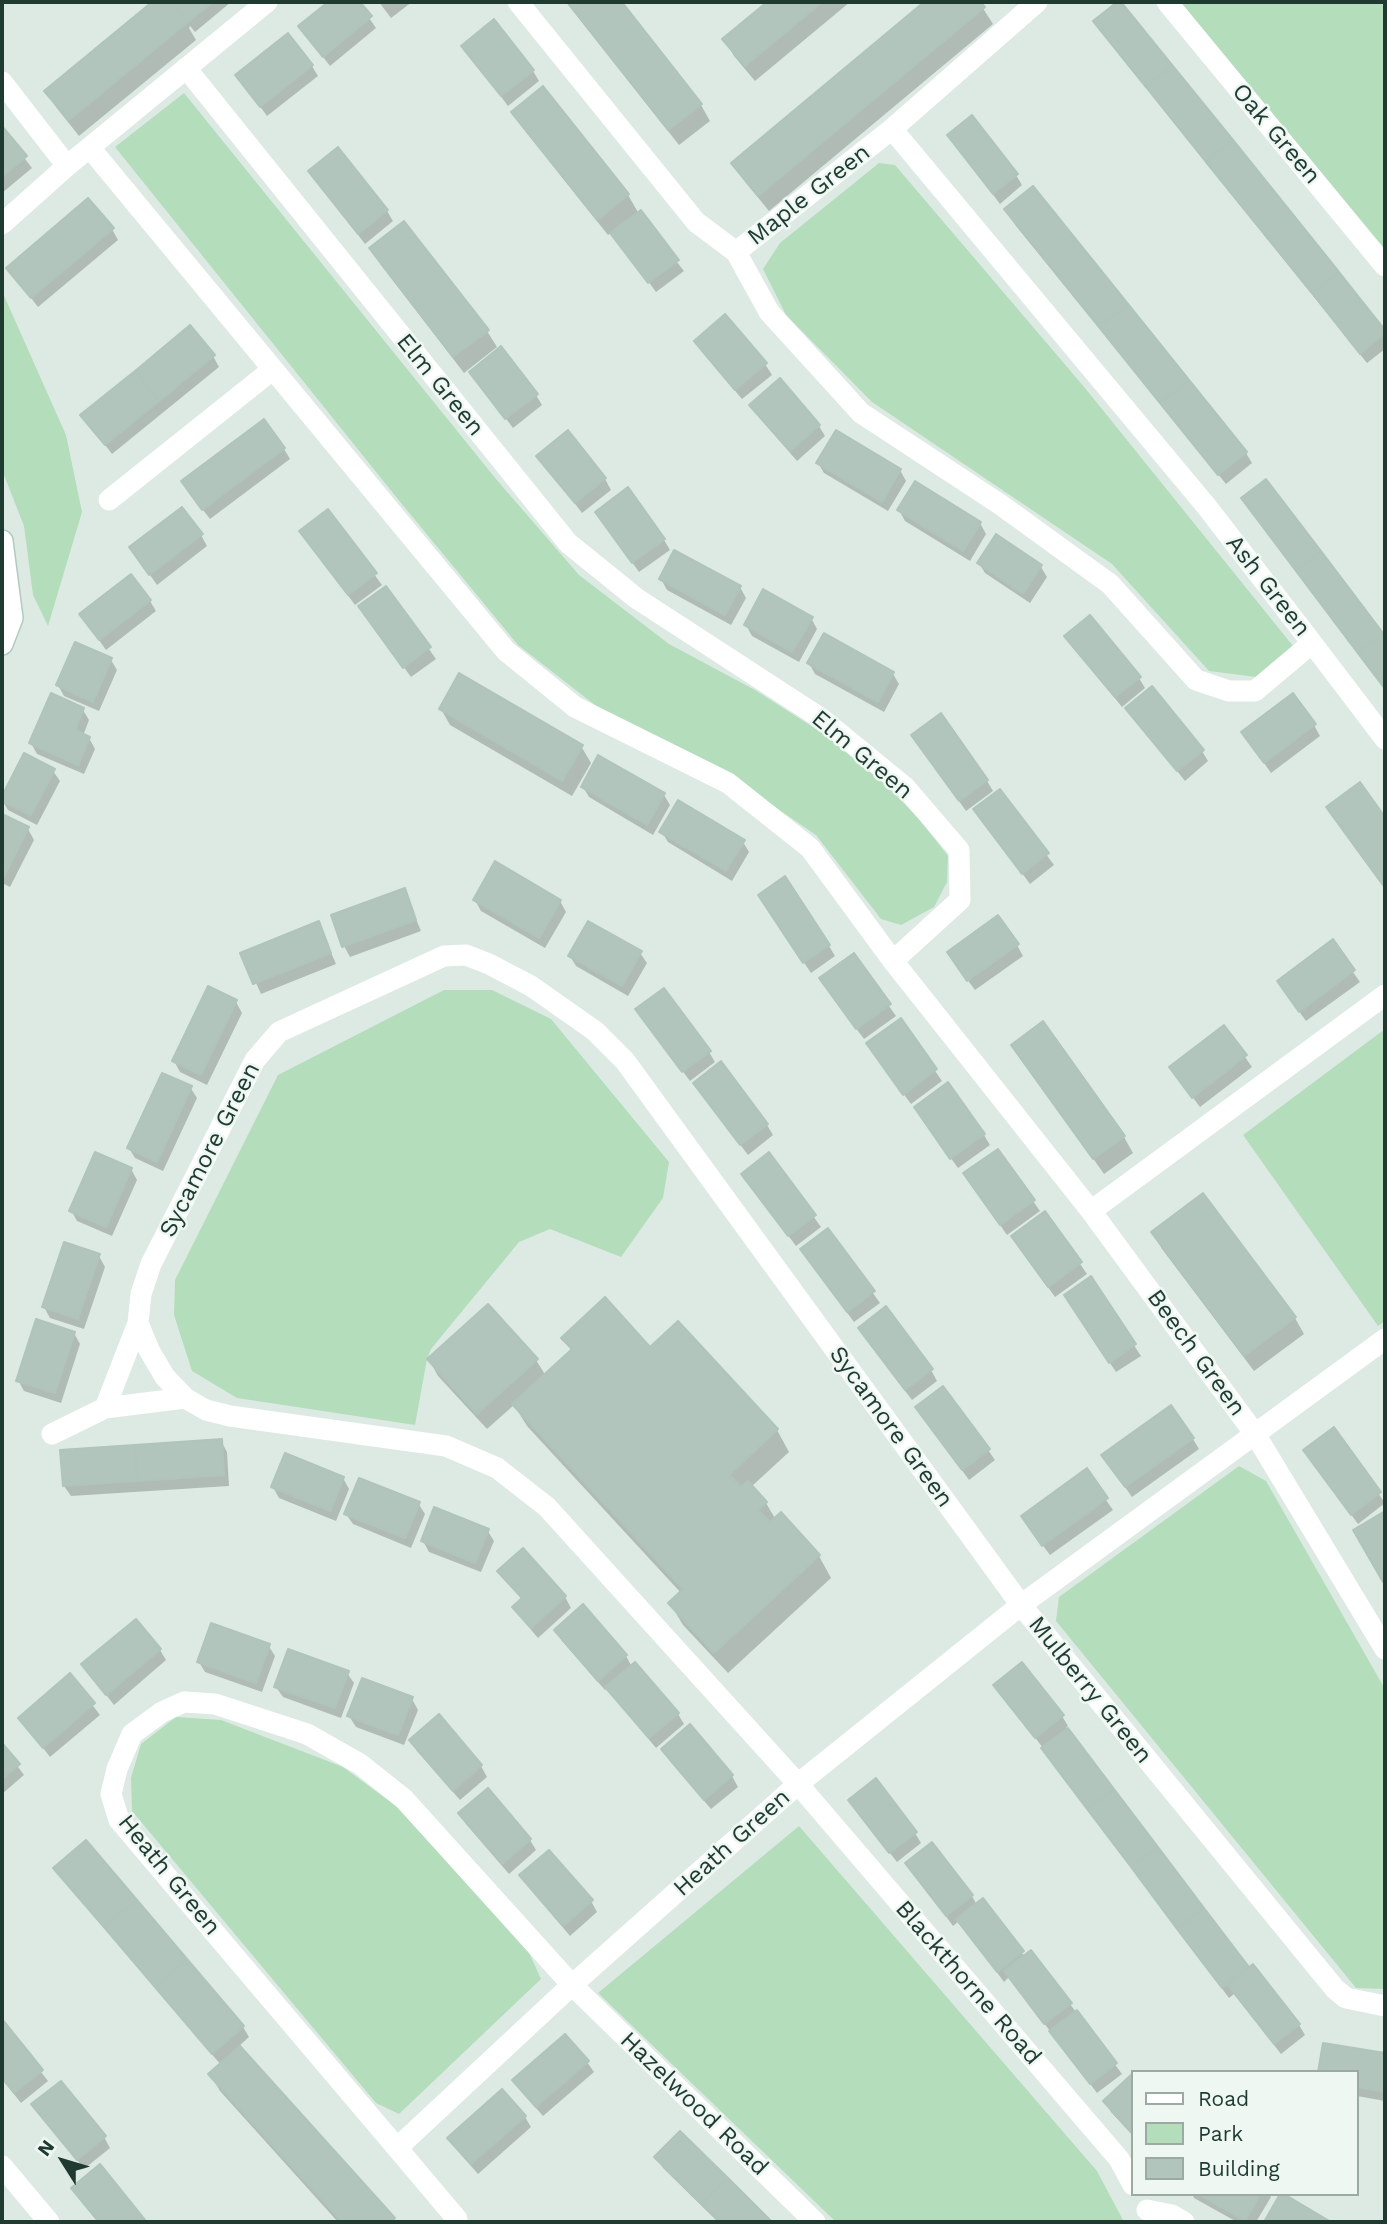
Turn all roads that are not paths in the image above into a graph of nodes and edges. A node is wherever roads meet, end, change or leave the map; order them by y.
1 (267, 2) edge
2 (518, 2) edge
3 (1037, 2) edge
4 (1167, 2) edge
5 (186, 68) junction
6 (2, 82) edge
7 (892, 129) junction
8 (90, 148) junction
9 (67, 166) junction
10 (2, 224) edge
11 (736, 251) junction
12 (1385, 266) edge
13 (272, 370) junction
14 (109, 500) dead end
15 (2, 541) edge
16 (1312, 643) junction
17 (2, 644) edge
18 (1385, 739) edge
19 (893, 961) junction
20 (1385, 995) edge
21 (1091, 1211) junction
22 (138, 1323) junction
23 (1385, 1339) edge
24 (185, 1398) junction
25 (105, 1408) junction
26 (52, 1434) dead end
27 (1255, 1434) junction
28 (1021, 1605) junction
29 (1385, 1649) edge
30 (798, 1784) junction
31 (572, 1985) junction
32 (1385, 2006) edge
33 (397, 2148) junction
34 (2, 2166) edge
35 (1132, 2183) edge
36 (1145, 2209) edge
37 (457, 2221) edge
38 (49, 2222) edge
39 (816, 2222) edge
40 (1184, 2222) edge

1 - 5 street
2 - 11 street, Maple Green
3 - 7 street, Maple Green
4 - 12 street, Oak Green
5 - 8 street
5 - 19 street, Elm Green
6 - 9 street
7 - 11 street, Maple Green
7 - 16 street, Ash Green
8 - 9 street
8 - 13 street
9 - 10 street
11 - 16 street, Ash Green
13 - 14 street
13 - 19 street
15 - 17 street
16 - 18 street
19 - 21 street, Beech Green
20 - 21 street
21 - 27 street, Beech Green
22 - 24 street
22 - 25 street, Sycamore Green
22 - 28 street, Sycamore Green
23 - 27 street, Beech Green
24 - 25 street
24 - 30 street
25 - 26 street
27 - 28 street, Mulberry Green
27 - 29 street
28 - 30 street
28 - 32 street, Mulberry Green
30 - 31 street, Heath Green
30 - 35 street, Blackthorne Road
31 - 33 street, Heath Green
31 - 33 street, Heath Green
31 - 39 street, Hazelwood Road
33 - 37 street
34 - 38 street
36 - 40 street

